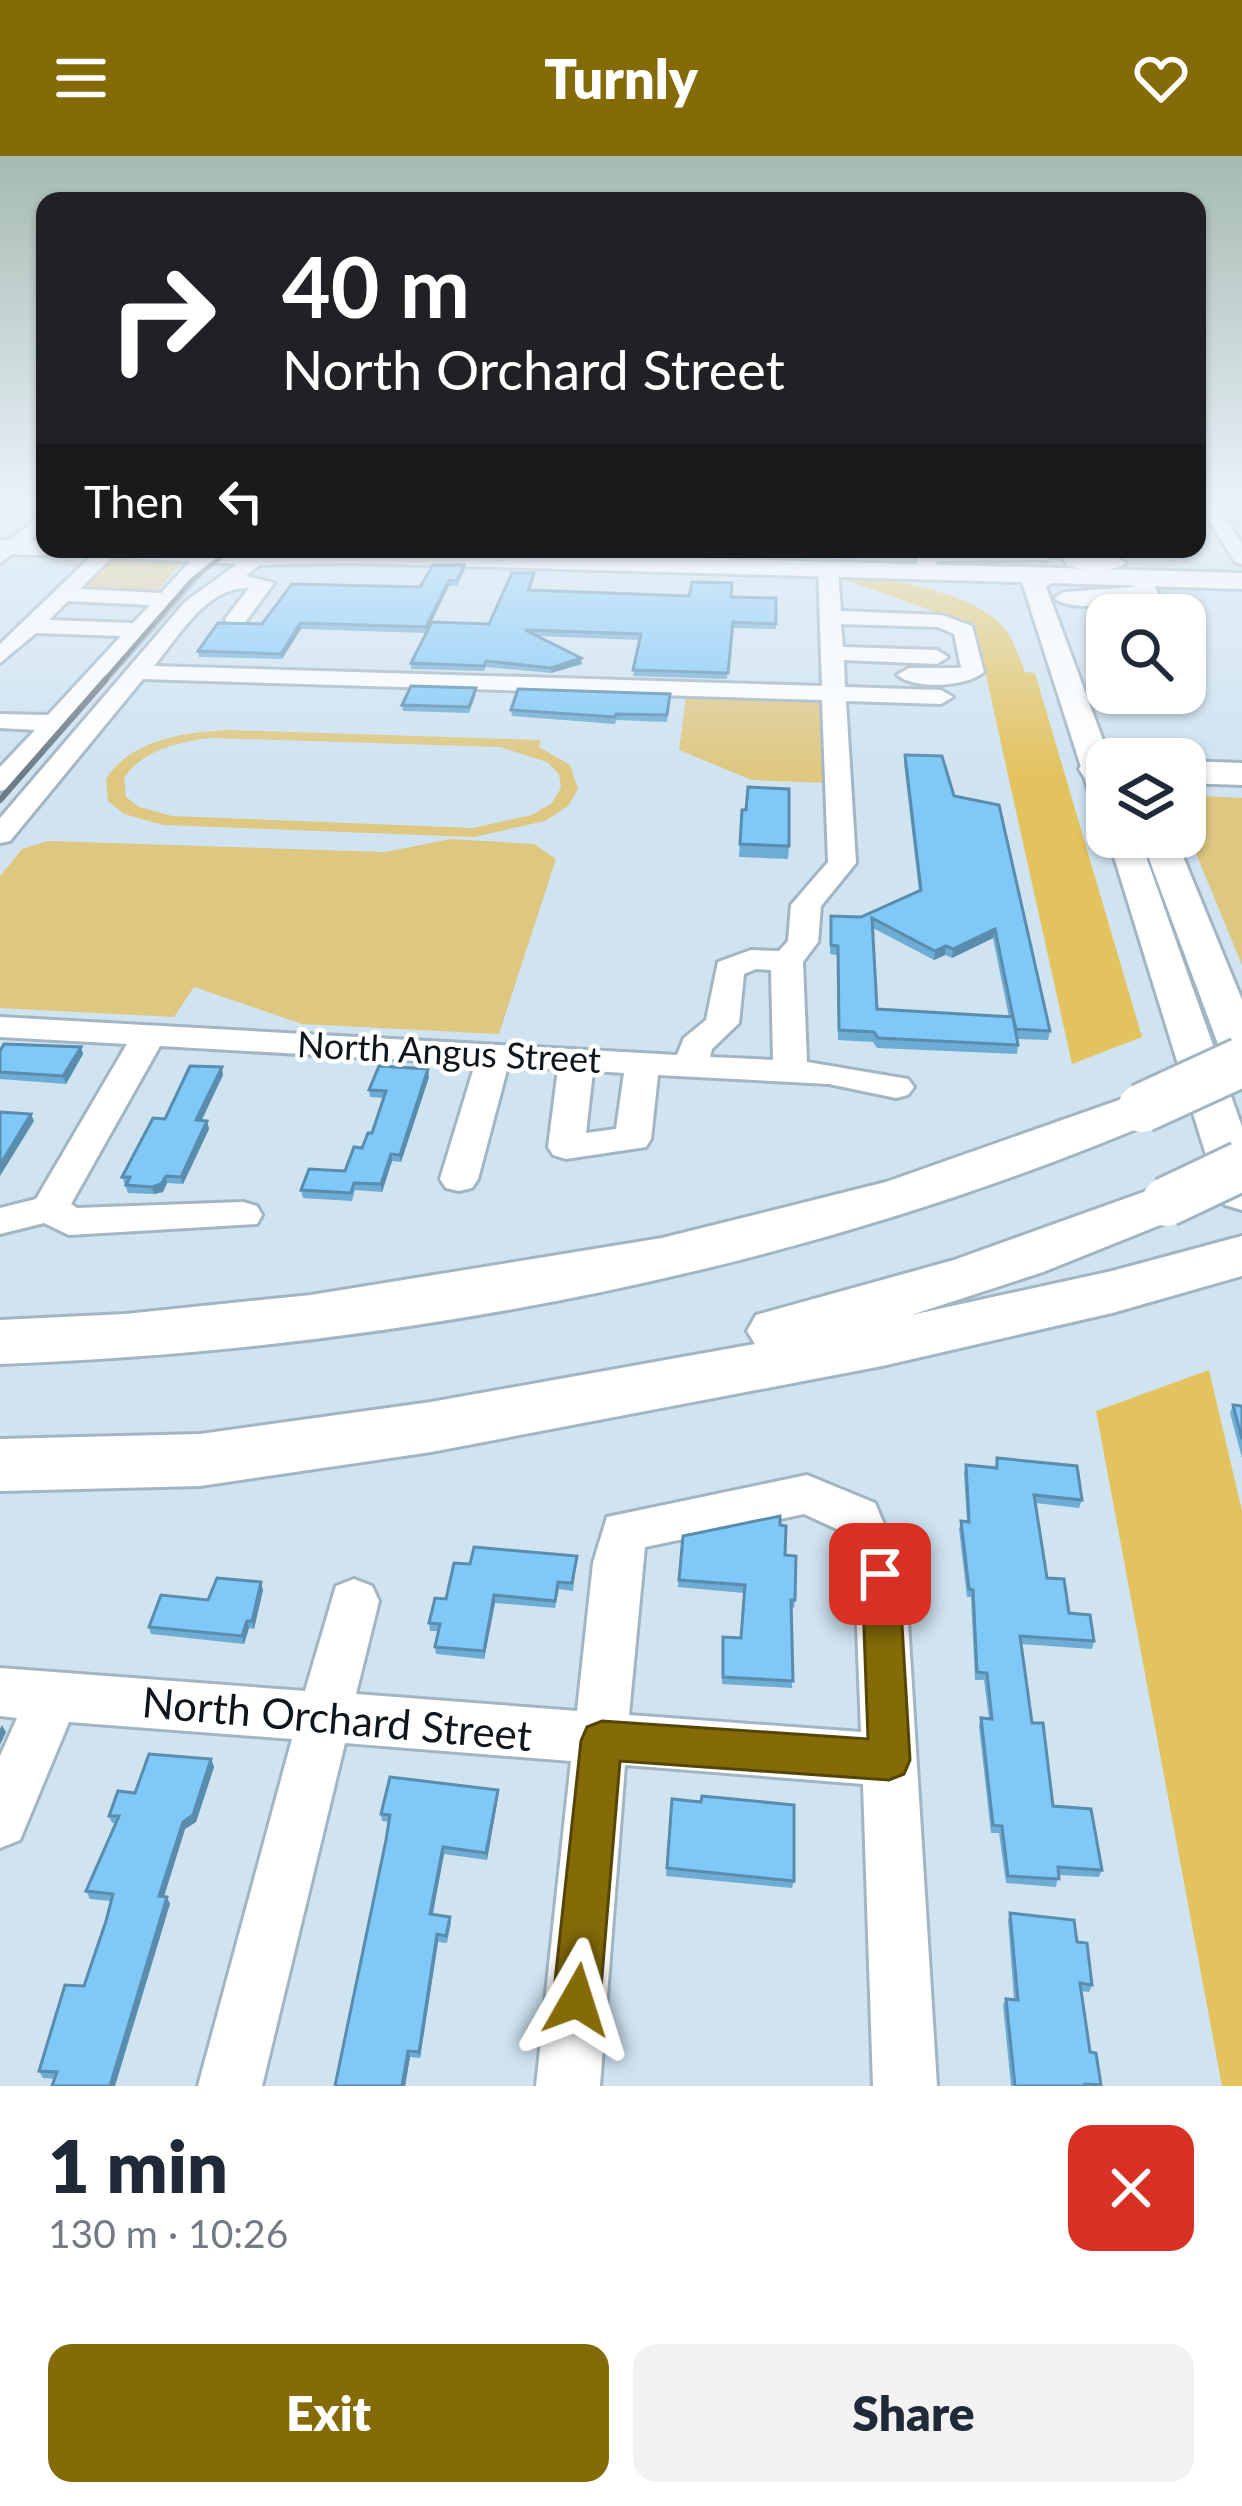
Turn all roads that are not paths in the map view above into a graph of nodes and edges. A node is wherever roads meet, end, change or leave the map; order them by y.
1 (67, 591) edge
2 (174, 591) edge
3 (212, 591) edge
4 (258, 591) edge
5 (830, 591) edge
6 (1036, 591) edge
7 (1055, 591) edge
8 (63, 595) junction
9 (167, 599) junction
10 (236, 619) edge
11 (31, 626) junction
12 (139, 630) junction
13 (832, 655) junction
14 (0, 656) edge
15 (137, 672) junction
16 (941, 697) dead end
17 (0, 721) edge
18 (54, 723) junction
19 (1096, 738) edge
20 (1099, 738) edge
21 (1206, 773) edge
22 (1242, 774) edge
23 (0, 783) edge
24 (0, 835) edge
25 (1129, 858) edge
26 (1166, 858) edge
27 (787, 961) junction
28 (0, 1027) edge
29 (149, 1035) junction
30 (1242, 1052) edge
31 (495, 1053) junction
32 (577, 1057) junction
33 (1242, 1062) edge
34 (642, 1065) junction
35 (691, 1067) junction
36 (790, 1072) junction
37 (896, 1088) dead end
38 (1242, 1166) edge
39 (459, 1179) dead end
40 (1242, 1194) edge
41 (50, 1208) junction
42 (244, 1215) dead end
43 (0, 1221) edge
44 (1214, 1264) edge
45 (0, 1342) edge
46 (0, 1447) edge
47 (0, 1465) edge
48 (354, 1601) dead end
49 (27, 1694) edge
50 (324, 1718) junction
51 (602, 1741) junction
52 (889, 1760) junction
53 (0, 1820) edge
54 (230, 2086) edge
55 (568, 2086) edge
56 (905, 2086) edge

1 - 8 street
2 - 9 street
3 - 15 street
4 - 10 street
5 - 13 street
6 - 19 main road
7 - 20 main road
8 - 9 street
8 - 11 street
9 - 12 street
11 - 12 street
11 - 14 street
12 - 18 street
13 - 13 street
13 - 15 street
13 - 16 street
13 - 27 street
15 - 24 street
17 - 18 street
18 - 23 street
21 - 22 highway
25 - 40 main road
26 - 30 main road
27 - 35 street
27 - 36 street
28 - 29 street, North Angus Street
29 - 31 street, North Angus Street
29 - 41 street
31 - 32 street, North Angus Street
31 - 39 street
32 - 34 street, North Angus Street
32 - 34 street
33 - 45 highway, bridge
34 - 35 street, North Angus Street
35 - 36 street, North Angus Street
36 - 37 street, North Angus Street
38 - 46 highway, bridge
41 - 42 street
41 - 43 street
44 - 47 highway
48 - 50 street
49 - 50 street, North Orchard Street
49 - 53 street
50 - 51 street, North Orchard Street
50 - 54 street
51 - 52 street, North Orchard Street
51 - 52 street
51 - 55 street
52 - 56 street

